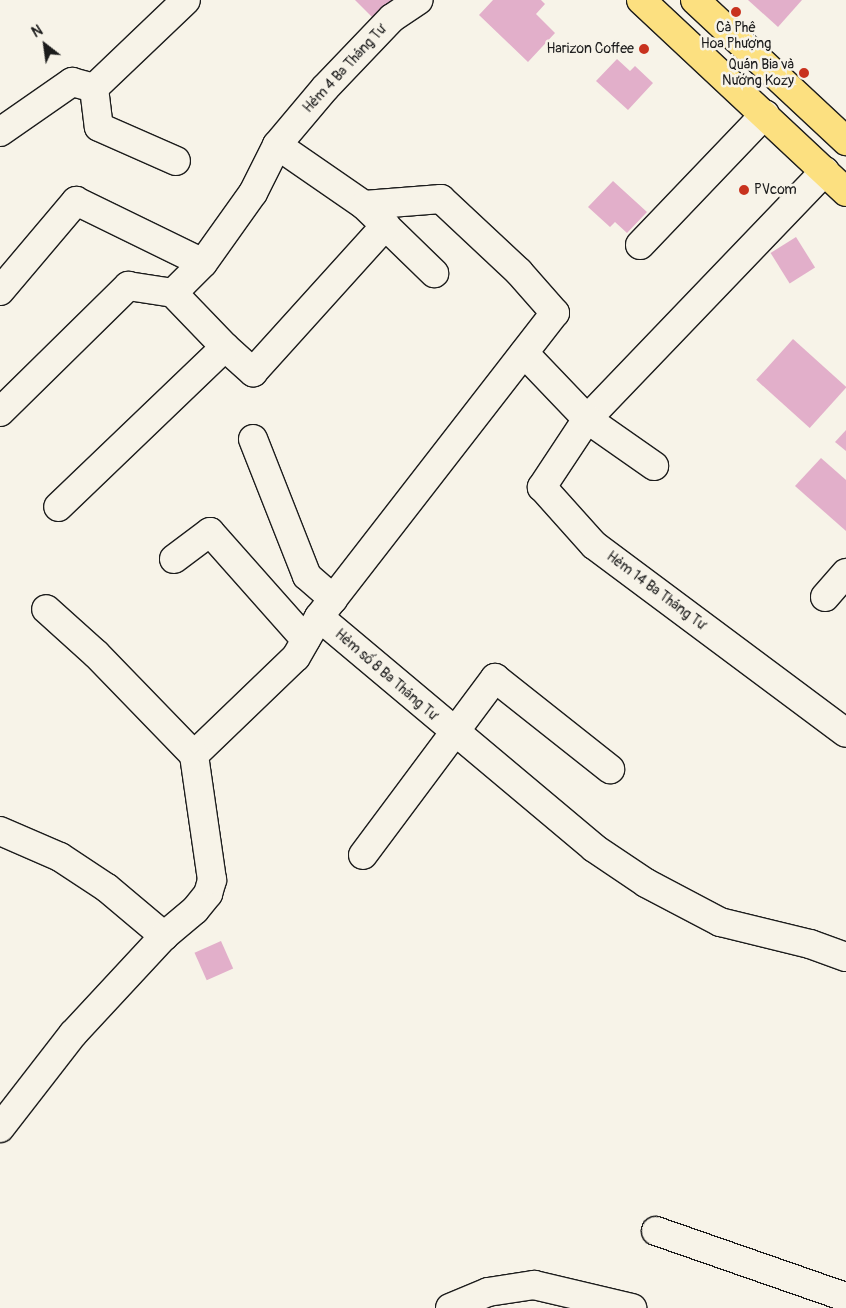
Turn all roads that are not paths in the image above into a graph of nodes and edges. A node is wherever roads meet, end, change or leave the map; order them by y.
1 (186, 0) edge
2 (419, 0) edge
3 (641, 0) edge
4 (695, 0) edge
5 (94, 88) junction
6 (766, 114) junction
7 (0, 132) edge
8 (846, 141) edge
9 (278, 145) junction
10 (176, 161) dead end
11 (825, 171) junction
12 (846, 192) edge
13 (364, 205) junction
14 (386, 226) junction
15 (640, 245) dead end
16 (203, 263) junction
17 (434, 273) dead end
18 (0, 291) edge
19 (173, 293) junction
20 (225, 347) junction
21 (524, 353) junction
22 (0, 412) edge
23 (587, 419) junction
24 (253, 439) dead end
25 (654, 466) dead end
26 (58, 508) dead end
27 (174, 559) dead end
28 (846, 573) edge
29 (825, 597) dead end
30 (46, 609) dead end
31 (319, 619) junction
32 (846, 733) edge
33 (454, 734) junction
34 (194, 755) junction
35 (610, 769) dead end
36 (0, 830) edge
37 (363, 855) dead end
38 (164, 936) junction
39 (846, 958) edge
40 (0, 1128) edge
41 (656, 1231) dead end
42 (846, 1297) edge
43 (577, 1300) edge
44 (450, 1308) edge
45 (632, 1308) edge

1 - 5 street
2 - 9 street, Hẻm 4 Ba Tháng Tư
3 - 6 main road
4 - 8 main road
5 - 7 street
5 - 10 street
6 - 11 main road
6 - 15 street
9 - 13 street
9 - 16 street, Hẻm 4 Ba Tháng Tư
11 - 12 main road
11 - 23 street
13 - 14 street
13 - 21 street
14 - 17 street
14 - 20 street
16 - 18 street
16 - 19 street, Hẻm 4 Ba Tháng Tư
19 - 20 street
19 - 22 street
20 - 26 street
21 - 23 street
21 - 31 street
23 - 25 street
23 - 32 street, Hẻm 14 Ba Tháng Tư
24 - 31 street
27 - 31 street
28 - 29 street
30 - 34 street
31 - 33 street, Hẻm số 8 Ba Tháng Tư
31 - 34 street
33 - 35 street
33 - 37 street
33 - 39 street, Hẻm số 8 Ba Tháng Tư
34 - 38 street
36 - 38 street
38 - 40 street
41 - 42 street
43 - 44 street
43 - 45 street

